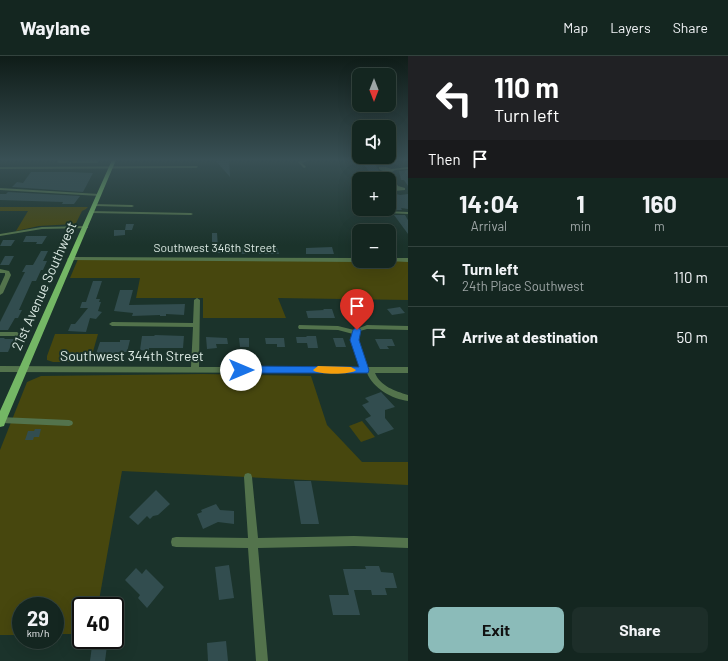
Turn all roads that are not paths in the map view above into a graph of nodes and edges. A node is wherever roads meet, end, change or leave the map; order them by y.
1 (102, 188) edge
2 (0, 190) edge
3 (99, 195) junction
4 (95, 205) junction
5 (132, 206) dead end
6 (92, 212) junction
7 (396, 212) edge
8 (408, 213) edge
9 (191, 214) dead end
10 (86, 228) junction
11 (0, 235) edge
12 (70, 259) junction
13 (352, 260) edge
14 (396, 260) edge
15 (408, 260) edge
16 (0, 271) edge
17 (0, 293) edge
18 (197, 300) dead end
19 (112, 324) dead end
20 (196, 325) junction
21 (302, 327) dead end
22 (408, 328) edge
23 (356, 331) junction
24 (0, 334) edge
25 (17, 334) dead end
26 (0, 369) edge
27 (23, 369) junction
28 (195, 369) junction
29 (367, 370) junction
30 (408, 370) edge
31 (407, 398) edge
32 (1, 421) edge
33 (69, 423) dead end
34 (248, 477) dead end
35 (176, 542) dead end
36 (253, 543) junction
37 (408, 543) edge
38 (262, 661) edge

1 - 3 main road, 21st Avenue Southwest
2 - 3 street
3 - 4 main road, 21st Avenue Southwest
4 - 5 street
4 - 6 main road, 21st Avenue Southwest
6 - 9 street
6 - 10 main road, 21st Avenue Southwest
7 - 8 street
10 - 11 street
10 - 12 main road, 21st Avenue Southwest
12 - 13 street, Southwest 346th Street
12 - 27 main road, 21st Avenue Southwest
14 - 15 street
16 - 17 street
18 - 20 street
19 - 20 street
20 - 28 street
21 - 23 street
22 - 23 street
23 - 29 street
24 - 25 street
26 - 27 street, Southwest 344th Street
27 - 28 street, Southwest 344th Street
27 - 32 main road, 21st Avenue Southwest
28 - 29 street, Southwest 344th Street
29 - 30 street, Southwest 344th Street
29 - 31 street
32 - 33 street
34 - 36 street
35 - 36 street
36 - 37 street
36 - 38 street

